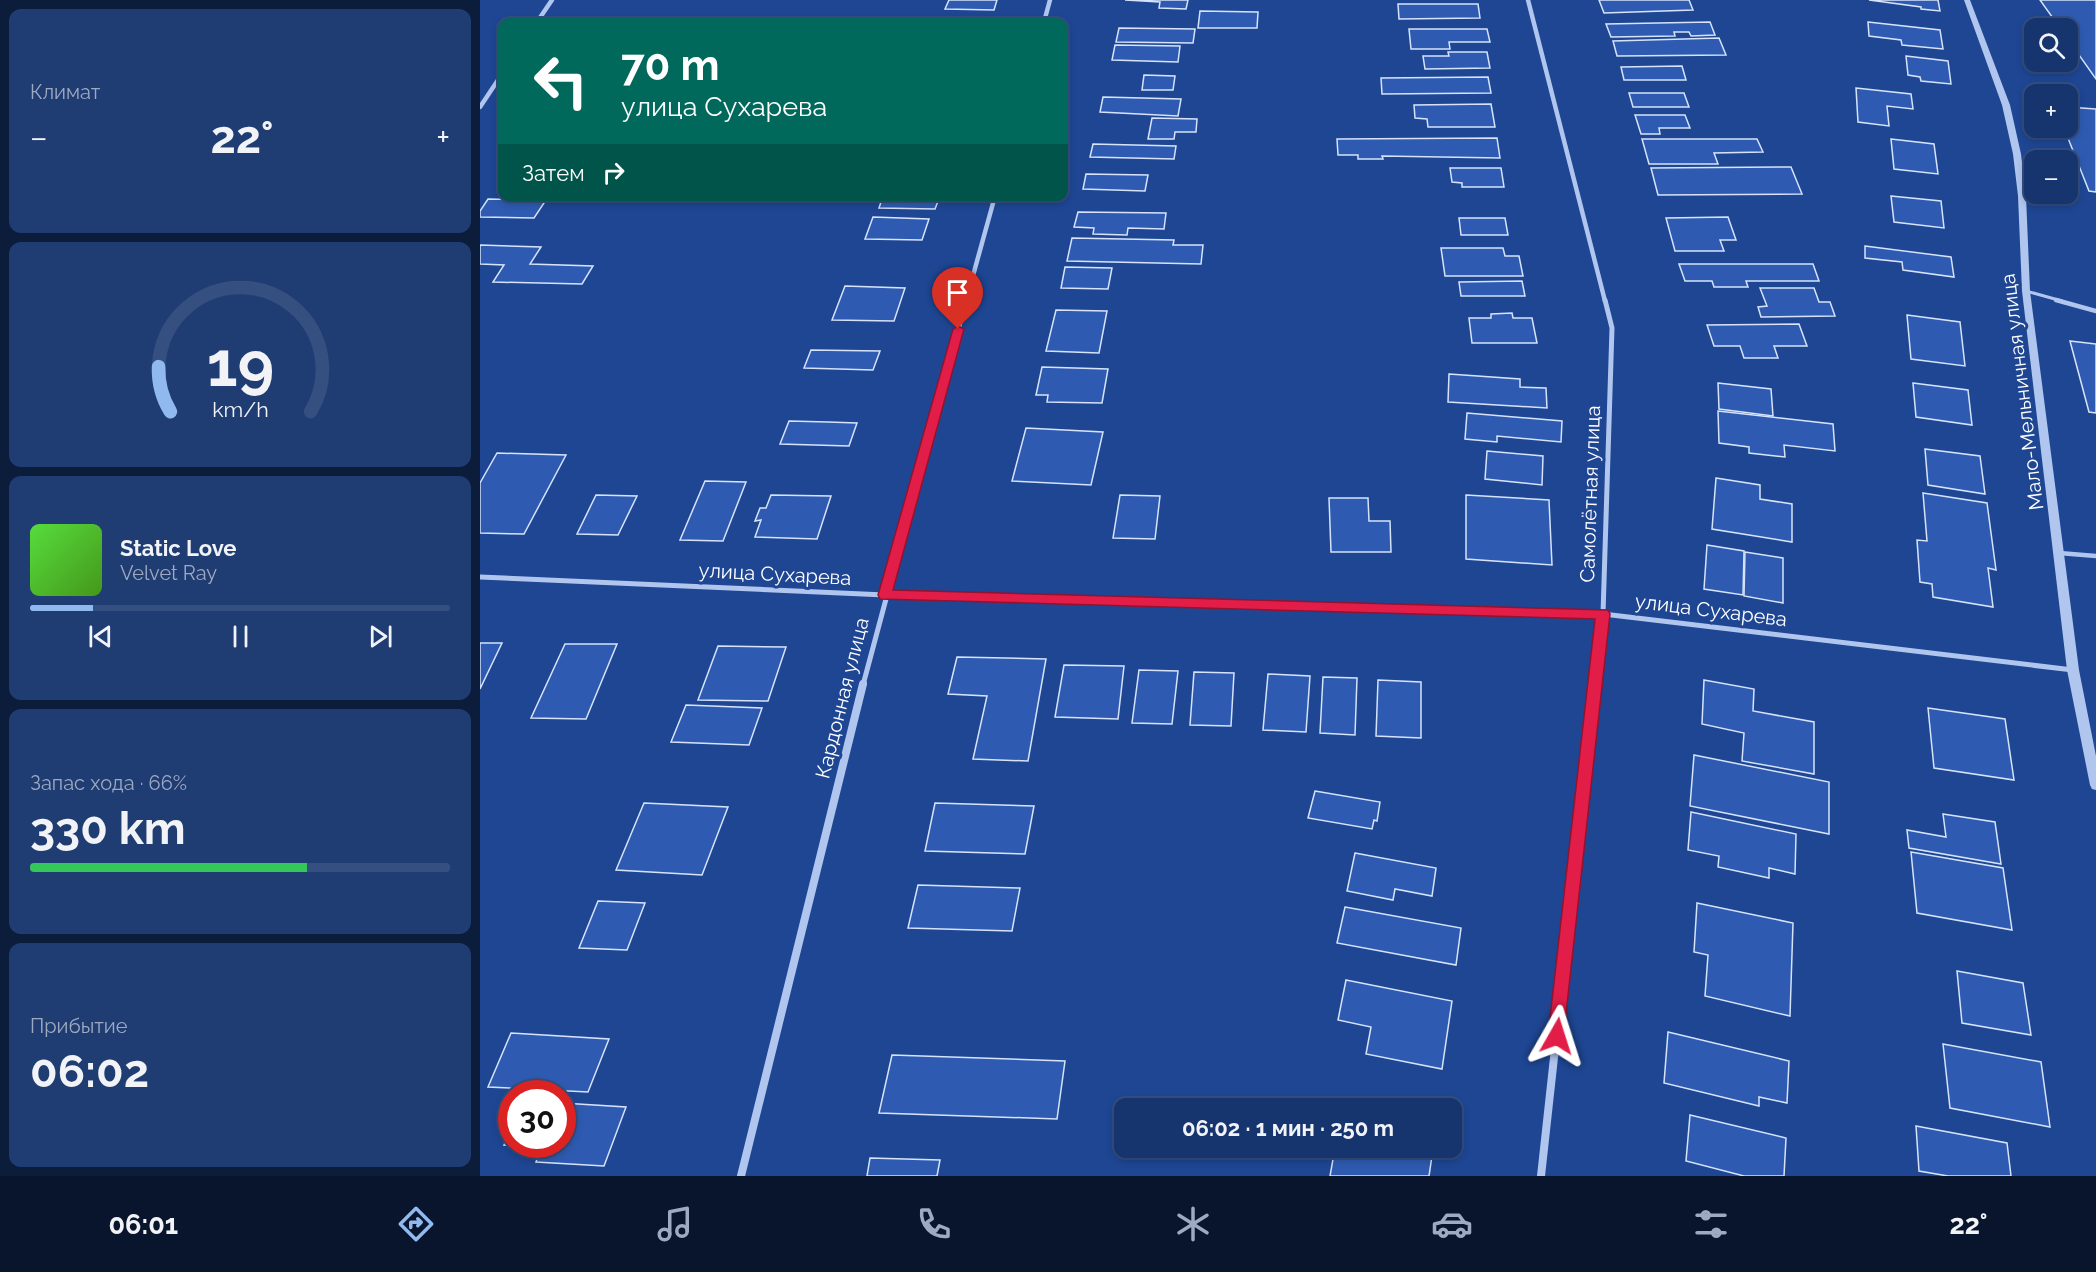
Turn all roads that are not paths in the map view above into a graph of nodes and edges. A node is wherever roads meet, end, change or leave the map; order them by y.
1 (552, 0) edge
2 (1050, 0) edge
3 (1528, 0) edge
4 (1967, 0) edge
5 (540, 18) edge
6 (1045, 18) edge
7 (498, 80) edge
8 (480, 107) edge
9 (994, 201) edge
10 (2026, 291) junction
11 (2096, 311) edge
12 (2059, 554) junction
13 (2096, 556) edge
14 (480, 577) edge
15 (885, 595) junction
16 (1603, 614) junction
17 (2073, 670) junction
18 (2096, 785) edge
19 (741, 1176) edge
20 (1541, 1176) edge

1 - 5 street
2 - 6 street
3 - 16 street, Самолётная улица
4 - 10 street, Мало-Мельничная улица
7 - 8 street
9 - 15 street, Кардонная улица
10 - 11 lane
10 - 12 street, Мало-Мельничная улица
12 - 13 lane
12 - 17 street, Мало-Мельничная улица
14 - 15 street, улица Сухарева
15 - 16 street, улица Сухарева
15 - 19 street, Кардонная улица
16 - 17 street, улица Сухарева
16 - 20 street, Самолётная улица
17 - 18 street, Мало-Мельничная улица

